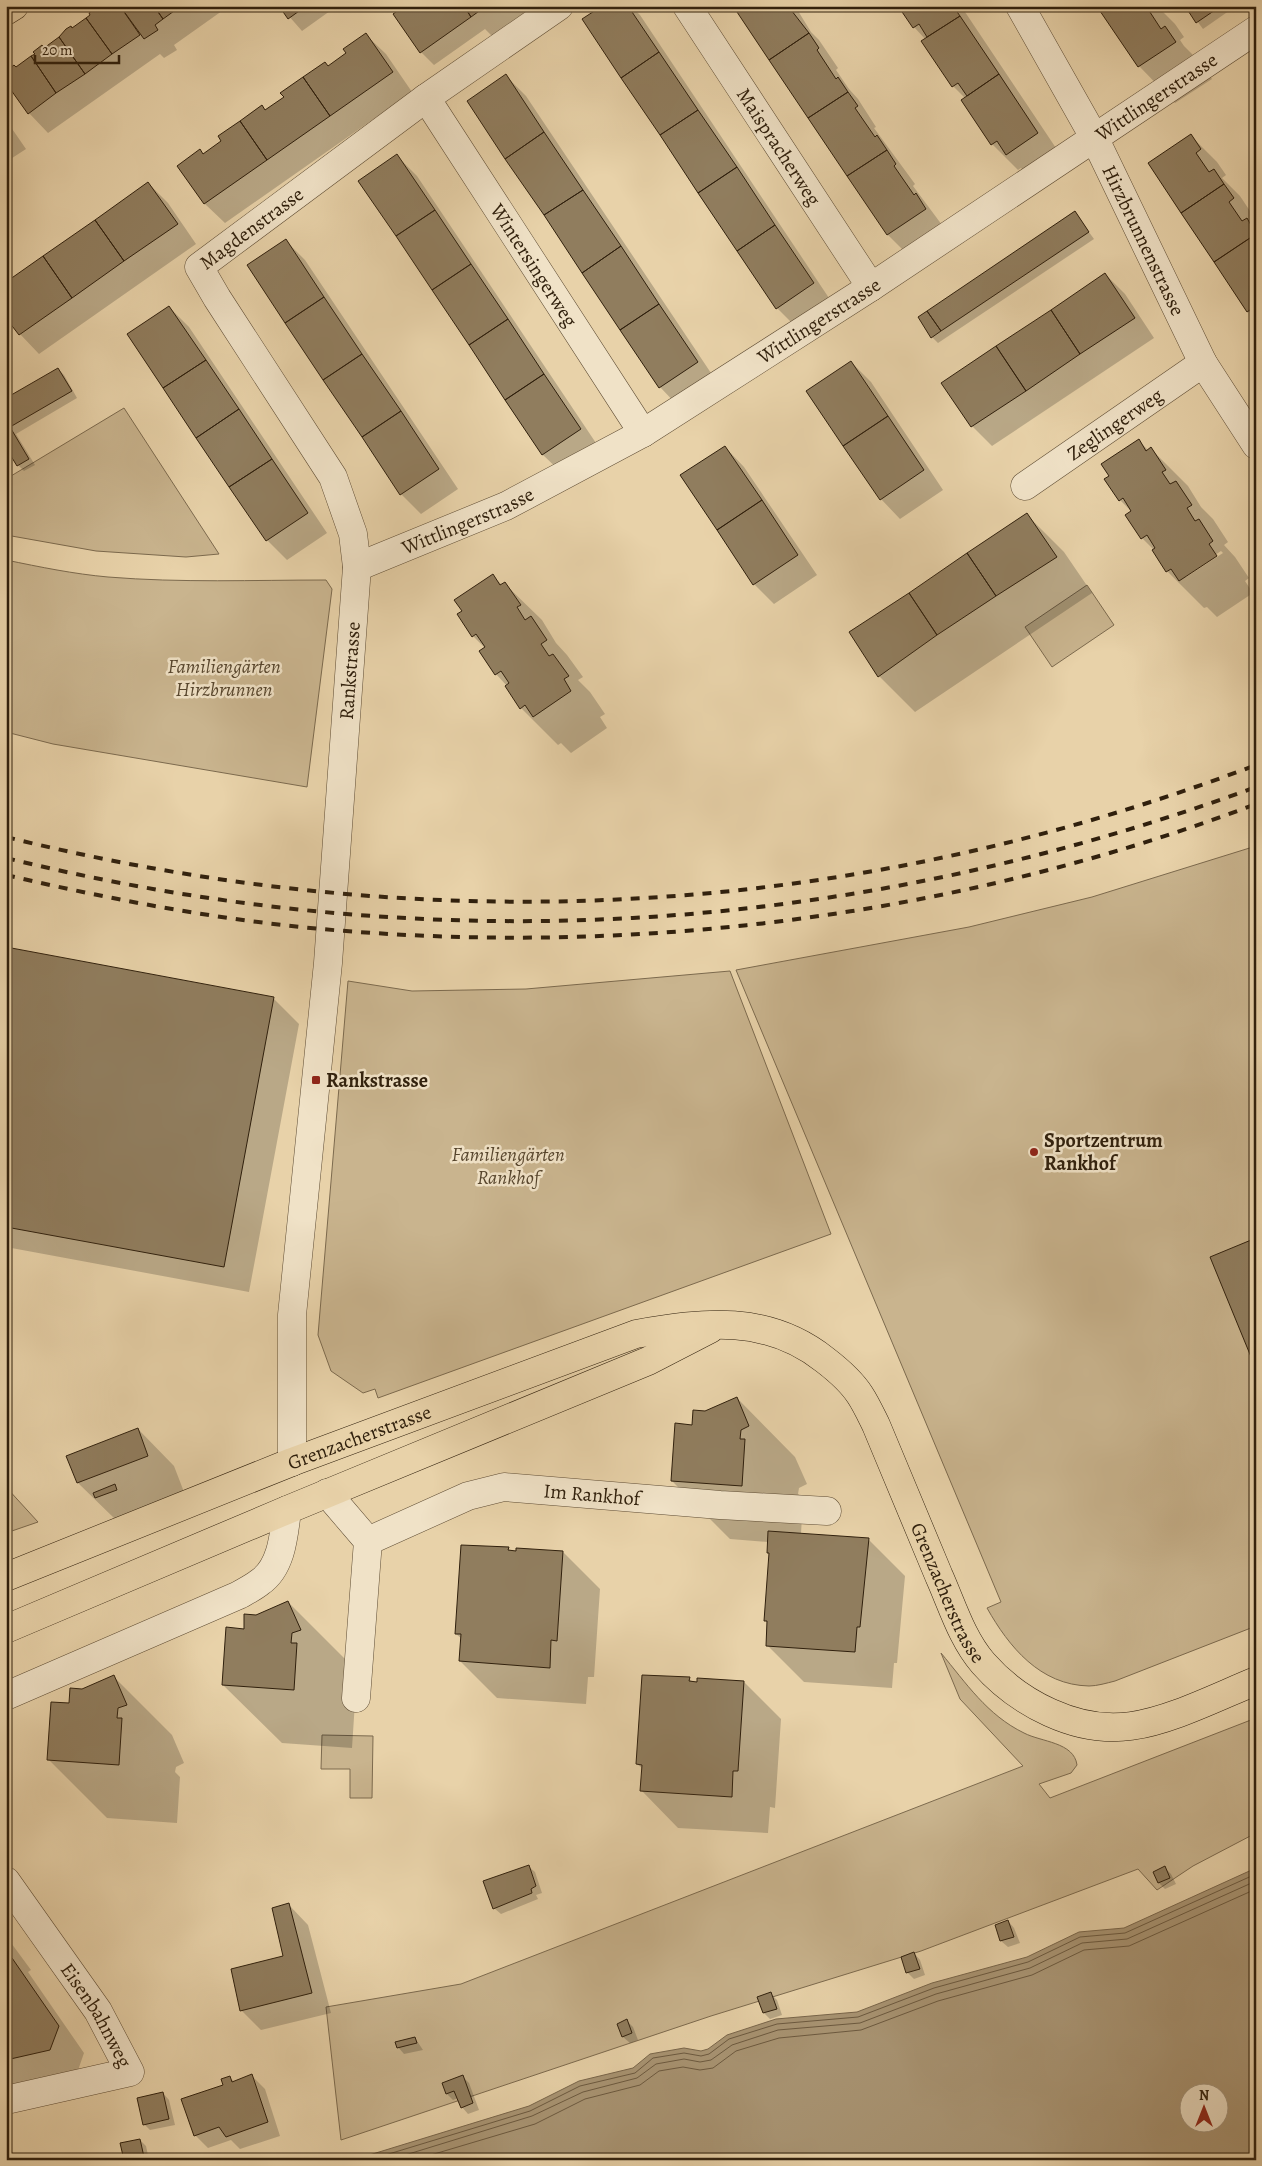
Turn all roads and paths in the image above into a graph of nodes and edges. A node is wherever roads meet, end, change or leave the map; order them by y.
1 (14, 6) edge
2 (559, 6) edge
3 (686, 6) edge
4 (1020, 6) edge
5 (6, 12) edge
6 (1256, 30) edge
7 (426, 98) junction
8 (1094, 137) junction
9 (871, 287) junction
10 (1203, 363) junction
11 (643, 433) junction
12 (1256, 445) edge
13 (1025, 486) dead end
14 (357, 567) junction
15 (720, 1324) junction
16 (292, 1462) junction
17 (327, 1493) junction
18 (287, 1510) junction
19 (827, 1511) dead end
20 (368, 1541) junction
21 (6, 1577) edge
22 (6, 1629) edge
23 (1256, 1681) edge
24 (6, 1696) edge
25 (356, 1698) dead end
26 (6, 1881) edge
27 (6, 2100) edge

1 - 5 main road
2 - 7 street, Magdenstrasse
3 - 9 street, Maispracherweg
4 - 8 street, Hirzbrunnenstrasse
6 - 8 street, Wittlingerstrasse
7 - 11 street, Wintersingerweg
7 - 14 street, Magdenstrasse
8 - 9 street, Wittlingerstrasse
8 - 10 street, Hirzbrunnenstrasse
9 - 11 street, Wittlingerstrasse
10 - 12 street, Hirzbrunnenstrasse
10 - 13 street, Zeglingerweg
11 - 14 street, Wittlingerstrasse
14 - 16 street, Rankstrasse
15 - 16 main road, Grenzacherstrasse
15 - 17 main road, Grenzacherstrasse
15 - 23 main road, Grenzacherstrasse
16 - 17 main road
16 - 18 main road
16 - 21 main road, Grenzacherstrasse
17 - 18 main road, Grenzacherstrasse
17 - 20 street
18 - 22 main road, Grenzacherstrasse
18 - 24 street
19 - 20 street, Im Rankhof
20 - 25 street
26 - 27 street, Eisenbahnweg

